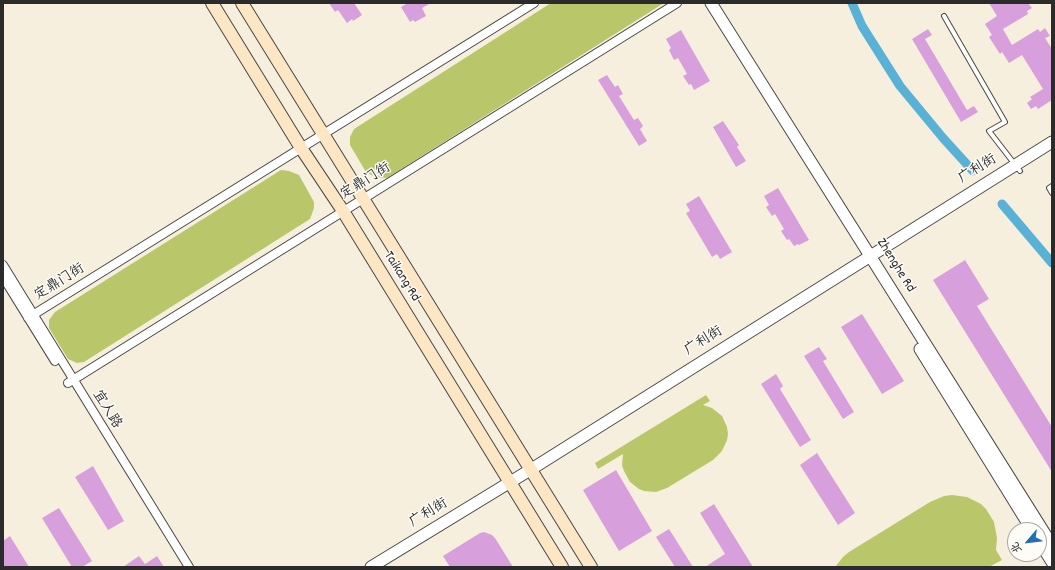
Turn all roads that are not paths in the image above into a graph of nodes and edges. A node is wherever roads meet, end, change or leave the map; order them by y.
1 (212, 3) edge
2 (242, 3) edge
3 (534, 3) edge
4 (677, 3) edge
5 (703, 3) edge
6 (711, 3) edge
7 (944, 16) dead end
8 (322, 134) junction
9 (1052, 142) edge
10 (301, 148) junction
11 (1052, 151) edge
12 (1018, 167) junction
13 (1052, 186) edge
14 (1052, 192) edge
15 (364, 198) junction
16 (343, 211) junction
17 (869, 260) junction
18 (3, 265) edge
19 (3, 277) edge
20 (31, 316) junction
21 (71, 382) junction
22 (532, 473) junction
23 (512, 486) junction
24 (1027, 522) edge
25 (1052, 546) edge
26 (183, 567) edge
27 (189, 567) edge
28 (371, 567) edge
29 (385, 567) edge
30 (562, 567) edge
31 (591, 567) edge

1 - 10 main road, Taikang Rd
2 - 8 main road, Taikang Rd
3 - 8 street, 定鼎门街
4 - 15 street, 定鼎门街
5 - 17 street, Zhenghe Rd
6 - 17 street, Zhenghe Rd
7 - 12 lane
8 - 10 street, 定鼎门街
8 - 15 main road, Taikang Rd
9 - 12 street, 广利街
10 - 16 main road, Taikang Rd
10 - 20 street, 定鼎门街
11 - 12 street, 广利街
12 - 17 street, 广利街
13 - 14 lane
15 - 16 street, 定鼎门街
15 - 22 main road, Taikang Rd
16 - 21 street, 定鼎门街
16 - 23 main road, Taikang Rd
17 - 22 street, 广利街
17 - 24 street, Zhenghe Rd
17 - 25 street, Zhenghe Rd
18 - 20 street, 宜人路
19 - 20 street, 宜人路
20 - 21 street, 宜人路
21 - 26 street, 宜人路
21 - 27 street, 宜人路
22 - 23 street, 广利街
22 - 31 main road, Taikang Rd
23 - 28 street, 广利街
23 - 29 street, 广利街
23 - 30 main road, Taikang Rd

